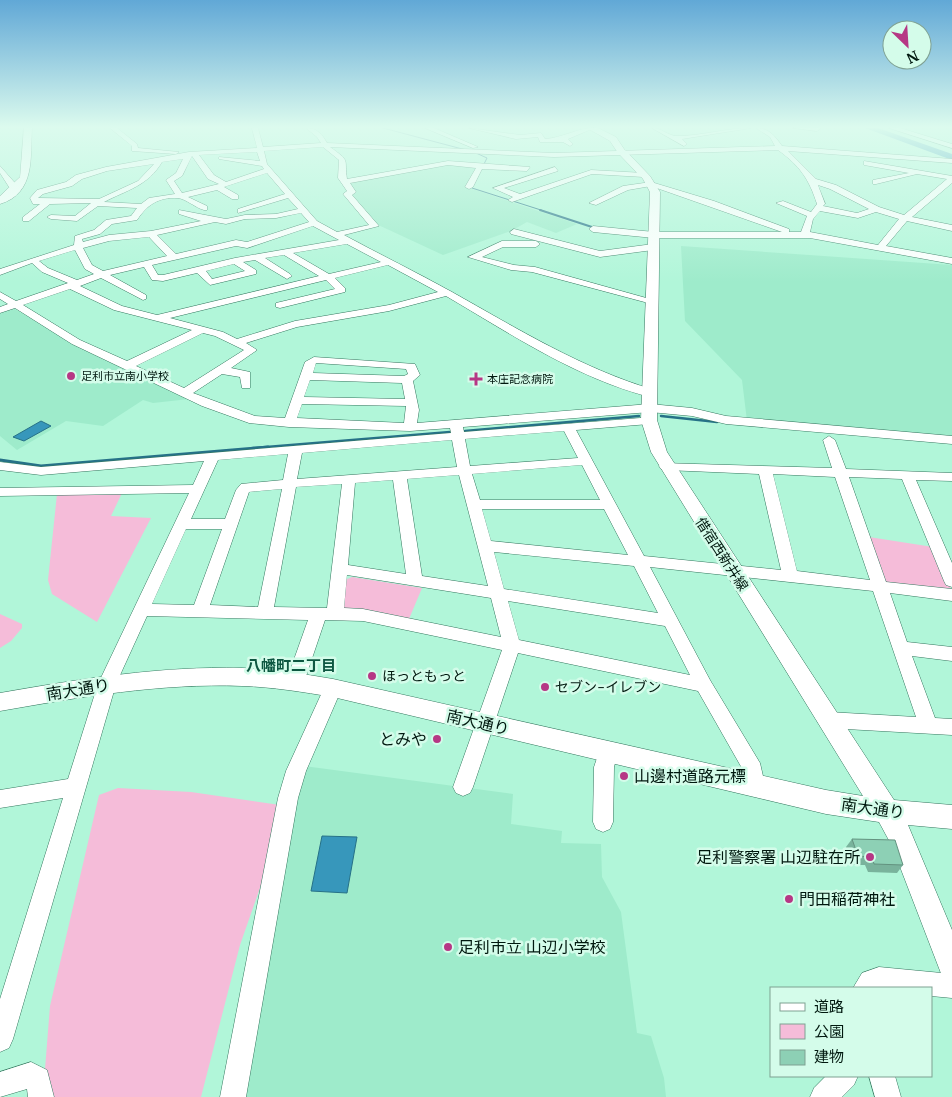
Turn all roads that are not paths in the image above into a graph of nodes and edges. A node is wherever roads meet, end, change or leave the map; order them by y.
1 (8, 179) edge
2 (23, 179) edge
3 (76, 179) edge
4 (146, 179) edge
5 (171, 179) edge
6 (213, 179) edge
7 (235, 179) edge
8 (276, 179) edge
9 (343, 179) edge
10 (359, 179) edge
11 (473, 179) edge
12 (524, 179) edge
13 (570, 179) edge
14 (641, 179) edge
15 (890, 179) edge
16 (951, 179) edge
17 (647, 180) junction
18 (813, 181) joint
19 (344, 182) junction
20 (876, 182) dead end
21 (220, 185) junction
22 (468, 187) dead end
23 (0, 189) edge
24 (18, 190) junction
25 (31, 192) dead end
26 (40, 192) junction
27 (288, 195) junction
28 (180, 196) junction
29 (235, 197) dead end
30 (0, 201) edge
31 (98, 202) junction
32 (47, 203) junction
33 (262, 203) junction
34 (593, 203) dead end
35 (780, 203) dead end
36 (143, 206) junction
37 (204, 208) dead end
38 (819, 208) junction
39 (876, 209) junction
40 (302, 210) junction
41 (241, 211) dead end
42 (182, 212) dead end
43 (812, 215) junction
44 (276, 216) junction
45 (51, 217) dead end
46 (904, 218) junction
47 (26, 219) dead end
48 (215, 220) junction
49 (226, 222) junction
50 (314, 223) junction
51 (952, 228) edge
52 (593, 229) dead end
53 (514, 232) dead end
54 (194, 233) dead end
55 (151, 234) junction
56 (335, 235) junction
57 (802, 235) junction
58 (347, 241) junction
59 (654, 241) junction
60 (536, 244) dead end
61 (79, 248) junction
62 (880, 248) junction
63 (285, 252) junction
64 (600, 254) junction
65 (582, 256) dead end
66 (173, 257) junction
67 (256, 257) junction
68 (33, 260) junction
69 (235, 261) junction
70 (952, 261) edge
71 (392, 262) junction
72 (146, 264) junction
73 (200, 270) junction
74 (0, 272) edge
75 (103, 274) junction
76 (287, 276) dead end
77 (330, 279) junction
78 (75, 284) junction
79 (447, 292) junction
80 (0, 294) edge
81 (143, 297) dead end
82 (652, 301) junction
83 (16, 305) junction
84 (280, 305) dead end
85 (0, 310) edge
86 (154, 319) junction
87 (201, 330) junction
88 (238, 342) junction
89 (126, 366) junction
90 (219, 370) junction
91 (246, 386) dead end
92 (186, 392) junction
93 (298, 400) junction
94 (412, 403) junction
95 (650, 407) junction
96 (289, 423) junction
97 (568, 426) junction
98 (410, 427) junction
99 (457, 430) junction
100 (828, 440) dead end
101 (952, 440) edge
102 (296, 449) junction
103 (213, 456) junction
104 (586, 461) junction
105 (0, 466) edge
106 (666, 466) junction
107 (464, 469) junction
108 (765, 470) junction
109 (27, 471) junction
110 (839, 472) junction
111 (399, 474) junction
112 (907, 475) junction
113 (952, 477) edge
114 (349, 478) junction
115 (290, 482) junction
116 (199, 489) junction
117 (6, 492) edge
118 (475, 504) junction
119 (610, 504) junction
120 (181, 524) junction
121 (230, 524) junction
122 (487, 546) junction
123 (641, 563) junction
124 (341, 569) junction
125 (733, 571) junction
126 (790, 576) junction
127 (416, 580) junction
128 (952, 580) edge
129 (879, 587) junction
130 (500, 594) junction
131 (952, 595) edge
132 (143, 610) junction
133 (200, 610) junction
134 (265, 612) junction
135 (327, 613) junction
136 (670, 621) junction
137 (512, 646) junction
138 (901, 648) junction
139 (952, 654) edge
140 (295, 682) junction
141 (107, 684) junction
142 (704, 685) junction
143 (333, 688) junction
144 (0, 702) edge
145 (828, 720) junction
146 (485, 723) junction
147 (928, 726) junction
148 (952, 727) edge
149 (608, 752) junction
150 (755, 785) junction
151 (463, 787) dead end
152 (75, 788) junction
153 (0, 799) edge
154 (887, 811) junction
155 (952, 817) edge
156 (604, 822) dead end
157 (944, 925) edge
158 (952, 966) edge
159 (952, 986) edge
160 (865, 987) edge
161 (0, 1040) edge
162 (844, 1077) edge
163 (882, 1077) edge
164 (0, 1085) edge
165 (41, 1097) edge
166 (233, 1097) edge
167 (823, 1097) edge
168 (888, 1097) edge

1 - 24 street
2 - 24 main road
3 - 26 street
4 - 31 street
5 - 28 street
6 - 21 street
7 - 21 street
8 - 27 street
9 - 19 street
10 - 19 street
11 - 22 street
12 - 13 street
14 - 17 street
15 - 20 street
16 - 46 street
17 - 34 street
17 - 57 street
17 - 59 main road, 借宿西新井線
18 - 38 street
18 - 39 street
19 - 56 street
21 - 28 street
21 - 29 street
23 - 24 street
24 - 30 main road
25 - 26 street
26 - 32 street
27 - 33 street
27 - 40 street
28 - 36 street
28 - 37 street
31 - 32 street
31 - 36 street
31 - 45 street
32 - 47 street
33 - 41 street
33 - 44 street
35 - 43 street
36 - 61 street
38 - 39 street
38 - 43 street
39 - 46 street
40 - 44 street
40 - 50 street
42 - 48 street
43 - 57 street
44 - 49 street
46 - 51 street
46 - 62 street
48 - 49 street
48 - 55 street
49 - 54 street
50 - 56 street
50 - 66 street
52 - 59 street
53 - 64 street
55 - 61 street
55 - 66 street
56 - 58 street
57 - 59 street
57 - 62 street
58 - 63 street
58 - 71 street
59 - 64 street
59 - 82 main road, 借宿西新井線
60 - 82 street
61 - 68 street
61 - 75 street
62 - 70 street
63 - 67 street
63 - 77 street
64 - 65 street
66 - 72 street
67 - 69 street
67 - 76 street
68 - 74 street
68 - 78 street
69 - 73 street
69 - 73 street
71 - 77 street
71 - 79 street
72 - 73 street
72 - 75 street
75 - 78 street
75 - 81 street
77 - 84 street
77 - 86 street
78 - 83 street
78 - 86 street
79 - 88 street
79 - 95 street
80 - 83 street
82 - 95 main road, 借宿西新井線
83 - 85 street
83 - 89 street
86 - 87 street
87 - 88 street
87 - 89 street
88 - 90 street
89 - 92 street
90 - 91 street
90 - 92 street
92 - 96 street
93 - 94 street
93 - 94 street
93 - 96 street
94 - 98 street
95 - 97 street
95 - 99 street
95 - 101 street
95 - 106 main road, 借宿西新井線
96 - 98 street
97 - 99 street
97 - 104 street
98 - 99 street
99 - 102 street
99 - 107 street
100 - 110 street
102 - 103 street
102 - 115 street
103 - 109 street
103 - 116 street
104 - 107 street
104 - 119 street
105 - 109 street
106 - 108 street
106 - 125 main road, 借宿西新井線
107 - 111 street
107 - 118 street
108 - 110 street
108 - 126 street
109 - 117 street
110 - 112 street
110 - 129 street
111 - 114 street
111 - 127 street
112 - 113 street
112 - 128 street
114 - 115 street
114 - 124 street
115 - 121 street
115 - 134 street
116 - 117 street
116 - 120 street
118 - 119 street
118 - 122 street
119 - 123 street
120 - 121 street
120 - 132 street
121 - 133 street
122 - 123 street
122 - 130 street
123 - 125 street
123 - 136 street
124 - 127 street
124 - 135 street
125 - 126 street
125 - 145 main road, 借宿西新井線
126 - 129 street
127 - 130 street
129 - 131 street
129 - 138 street
130 - 136 street
130 - 137 street
132 - 133 street
132 - 141 street
133 - 134 street
134 - 135 street
135 - 137 street
135 - 140 street
136 - 142 street
137 - 142 street
137 - 146 street
138 - 139 street
138 - 147 street
140 - 141 main road, 南大通り
140 - 143 main road, 南大通り
141 - 144 main road, 南大通り
141 - 152 street
142 - 150 street
143 - 146 main road, 南大通り
143 - 166 street
145 - 147 street
145 - 154 main road, 借宿西新井線
146 - 149 main road, 南大通り
146 - 151 street
147 - 148 street
149 - 150 main road, 南大通り
149 - 156 street
150 - 154 main road, 南大通り
152 - 153 street
152 - 161 street
154 - 155 main road, 南大通り
154 - 157 main road, 借宿西新井線
157 - 158 main road, 借宿西新井線
159 - 160 street
162 - 167 street
163 - 168 street
164 - 165 street

